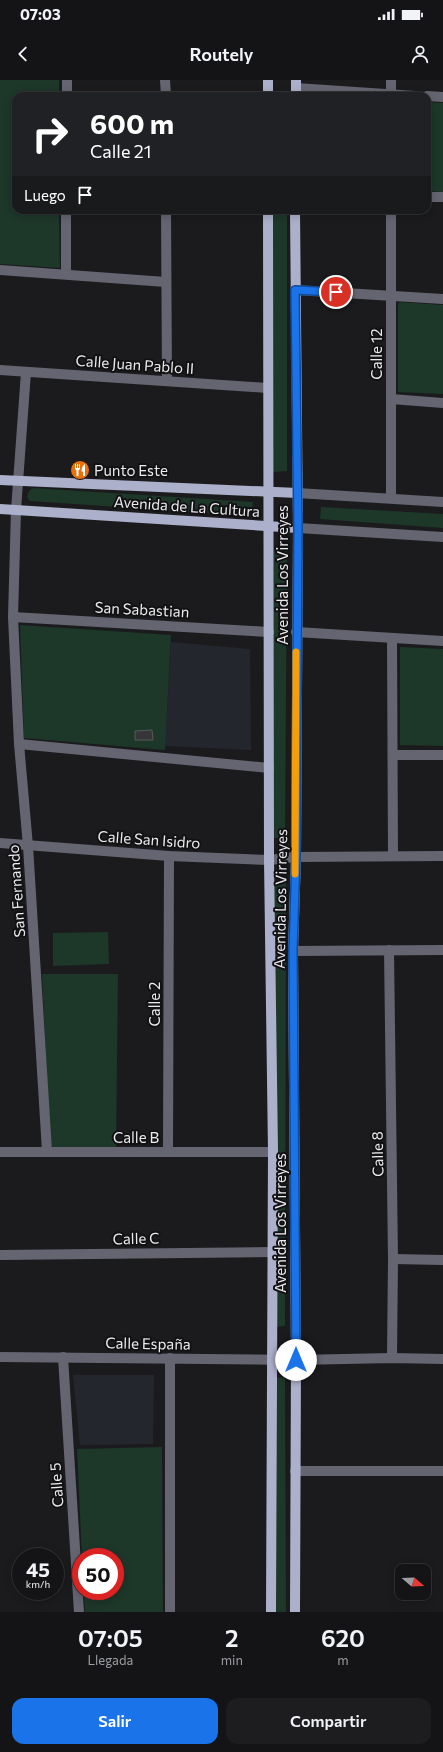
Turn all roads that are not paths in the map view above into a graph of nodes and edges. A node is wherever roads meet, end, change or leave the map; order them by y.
1 (67, 80) edge
2 (166, 80) edge
3 (268, 80) edge
4 (391, 80) edge
5 (296, 88) edge
6 (67, 92) edge
7 (166, 92) edge
8 (268, 92) edge
9 (344, 92) edge
10 (391, 92) edge
11 (431, 96) edge
12 (443, 97) edge
13 (431, 197) edge
14 (443, 198) edge
15 (66, 214) edge
16 (166, 214) edge
17 (268, 214) edge
18 (295, 214) edge
19 (391, 214) edge
20 (0, 270) edge
21 (66, 274) junction
22 (166, 282) junction
23 (295, 290) junction
24 (391, 296) junction
25 (443, 299) edge
26 (0, 370) edge
27 (26, 372) junction
28 (167, 381) junction
29 (268, 388) junction
30 (391, 399) junction
31 (443, 403) edge
32 (0, 480) edge
33 (18, 481) junction
34 (268, 492) junction
35 (297, 493) junction
36 (392, 498) junction
37 (443, 502) edge
38 (0, 509) edge
39 (16, 510) junction
40 (269, 526) junction
41 (298, 528) junction
42 (443, 537) edge
43 (13, 617) junction
44 (269, 632) junction
45 (296, 632) junction
46 (392, 638) junction
47 (443, 641) edge
48 (19, 744) junction
49 (393, 755) junction
50 (443, 755) edge
51 (269, 768) junction
52 (0, 844) edge
53 (28, 846) junction
54 (169, 856) junction
55 (393, 856) junction
56 (443, 856) edge
57 (296, 857) junction
58 (269, 860) junction
59 (293, 950) junction
60 (389, 950) junction
61 (443, 950) edge
62 (47, 1151) junction
63 (0, 1152) edge
64 (168, 1152) junction
65 (273, 1152) junction
66 (273, 1252) junction
67 (0, 1255) edge
68 (393, 1259) junction
69 (443, 1260) edge
70 (0, 1357) edge
71 (63, 1357) junction
72 (170, 1358) junction
73 (392, 1358) junction
74 (272, 1359) junction
75 (443, 1359) edge
76 (296, 1360) junction
77 (295, 1470) junction
78 (443, 1471) edge
79 (79, 1612) edge
80 (170, 1612) edge
81 (271, 1612) edge
82 (295, 1612) edge

1 - 6 street
2 - 7 street
3 - 8 main road
4 - 10 street
5 - 9 street
11 - 12 street
13 - 14 street
15 - 21 street
16 - 22 street
17 - 29 main road, Avenida Los Virreyes
18 - 23 main road, Avenida Los Virreyes
19 - 24 street, Calle 12
20 - 21 street
21 - 22 street
22 - 28 street
23 - 24 street
23 - 35 main road, Avenida Los Virreyes
24 - 25 street
24 - 30 street, Calle 12
26 - 27 street, Calle Juan Pablo II
27 - 28 street, Calle Juan Pablo II
27 - 33 street, San Fernando
28 - 29 street, Calle Juan Pablo II
29 - 34 main road, Avenida Los Virreyes
30 - 31 street
30 - 36 street, Calle 12
32 - 33 main road, Avenida de La Cultura
33 - 34 main road, Avenida de La Cultura
33 - 39 street, San Fernando
34 - 35 main road, Avenida de La Cultura
34 - 40 main road, Avenida Los Virreyes
35 - 36 street, Avenida de La Cultura
35 - 41 main road, Avenida Los Virreyes
36 - 37 street, Avenida de La Cultura
38 - 39 main road, Avenida de La Cultura
39 - 40 main road, Avenida de La Cultura
39 - 43 street, San Fernando
40 - 41 main road, Avenida de La Cultura
40 - 44 main road, Avenida Los Virreyes
41 - 42 street, Avenida de La Cultura
41 - 45 main road, Avenida Los Virreyes
43 - 44 street, San Sabastian
43 - 48 street, San Fernando
44 - 51 main road, Avenida Los Virreyes
45 - 46 street
45 - 57 main road, Avenida Los Virreyes
46 - 47 street
46 - 49 street
48 - 51 street
48 - 53 street, San Fernando
49 - 50 street
49 - 55 street
51 - 58 main road, Avenida Los Virreyes
52 - 53 street, Calle San Isidro
53 - 54 street, Calle San Isidro
53 - 62 street, San Fernando
54 - 58 street, Calle San Isidro
54 - 64 street, Calle 2
55 - 56 street, Calle San Isidro
55 - 57 street, Calle San Isidro
57 - 58 street, Calle San Isidro
57 - 59 main road, Avenida Los Virreyes
58 - 65 main road, Avenida Los Virreyes
59 - 60 street
59 - 76 main road, Avenida Los Virreyes
60 - 61 street
60 - 68 street, Calle 8
62 - 63 street, Calle B
62 - 64 street, Calle B
64 - 65 street, Calle B
65 - 66 main road, Avenida Los Virreyes
66 - 67 street, Calle C
66 - 74 main road, Avenida Los Virreyes
68 - 69 street
68 - 73 street, Calle 8
70 - 71 street, Calle España
71 - 72 street, Calle España
71 - 79 street, Calle 5
72 - 74 street, Calle España
72 - 80 street
73 - 75 street, Calle España
73 - 76 street, Calle España
74 - 76 street, Calle España
74 - 81 main road, Avenida Los Virreyes
76 - 77 main road, Avenida Los Virreyes
77 - 78 street
77 - 82 main road, Avenida Los Virreyes

